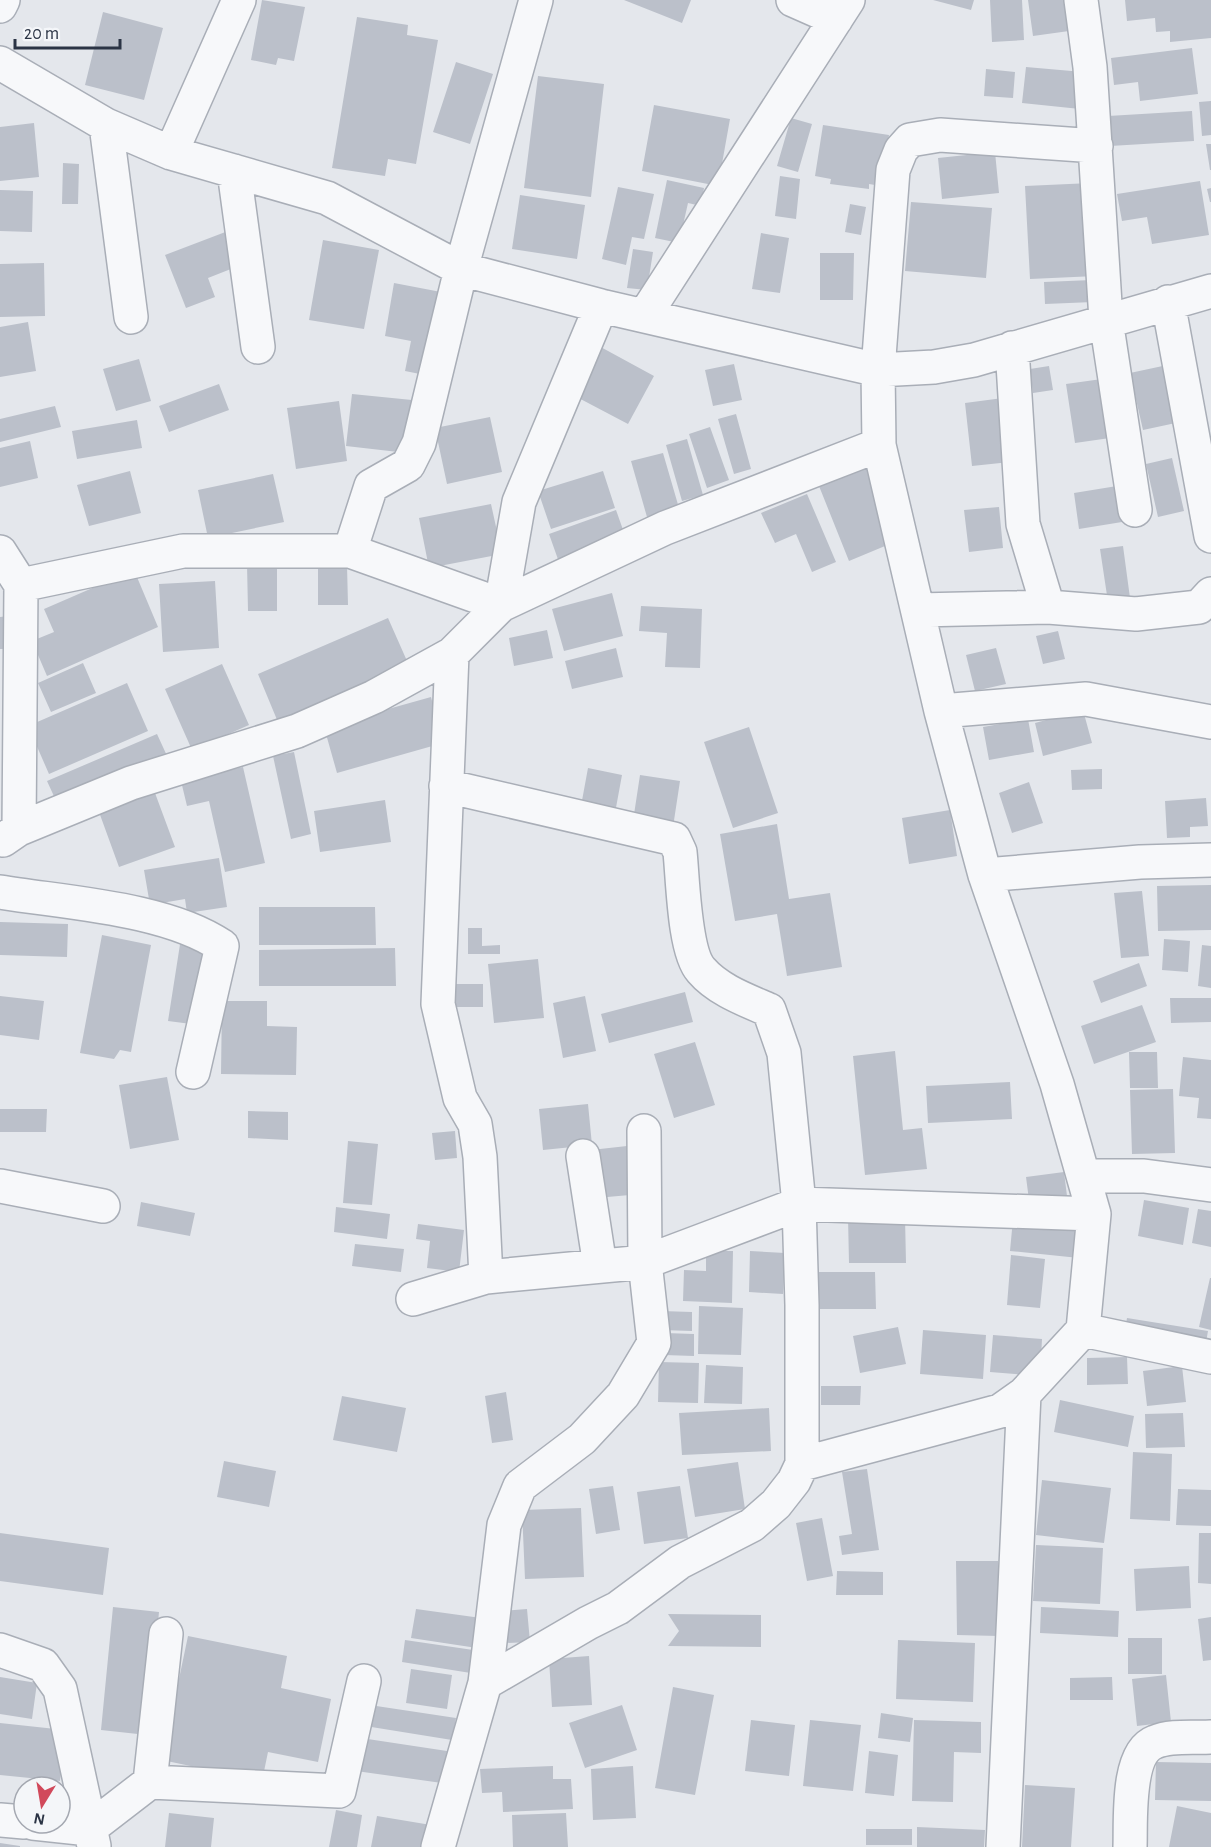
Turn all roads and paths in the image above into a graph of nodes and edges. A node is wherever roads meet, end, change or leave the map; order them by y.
1 (3, 0) edge
2 (239, 0) edge
3 (536, 0) edge
4 (793, 0) edge
5 (1081, 0) edge
6 (0, 6) edge
7 (842, 9) edge
8 (0, 63) edge
9 (106, 125) junction
10 (1096, 146) junction
11 (171, 153) junction
12 (234, 171) junction
13 (462, 269) junction
14 (1211, 291) edge
15 (1168, 302) junction
16 (601, 306) junction
17 (645, 315) junction
18 (131, 317) dead end
19 (1106, 320) junction
20 (258, 347) dead end
21 (1012, 348) junction
22 (878, 369) junction
23 (879, 445) junction
24 (1135, 510) dead end
25 (1211, 536) edge
26 (350, 551) junction
27 (0, 552) edge
28 (21, 585) junction
29 (1211, 594) edge
30 (501, 605) junction
31 (1048, 607) junction
32 (918, 610) junction
33 (452, 654) junction
34 (941, 711) junction
35 (1211, 722) edge
36 (446, 786) junction
37 (9, 836) edge
38 (1211, 860) edge
39 (984, 875) junction
40 (0, 892) edge
41 (193, 1072) dead end
42 (644, 1131) dead end
43 (583, 1156) dead end
44 (1084, 1176) junction
45 (1211, 1185) edge
46 (0, 1186) edge
47 (799, 1204) junction
48 (104, 1206) dead end
49 (1095, 1214) junction
50 (645, 1262) junction
51 (600, 1266) junction
52 (486, 1277) junction
53 (413, 1299) dead end
54 (1083, 1330) junction
55 (1211, 1357) edge
56 (1024, 1395) junction
57 (802, 1464) junction
58 (166, 1634) dead end
59 (0, 1650) edge
60 (363, 1680) dead end
61 (485, 1683) junction
62 (1211, 1737) edge
63 (150, 1782) junction
64 (72, 1833) edge
65 (91, 1838) edge
66 (438, 1847) edge
67 (1004, 1847) edge
68 (1130, 1847) edge

1 - 6 street
2 - 11 street
3 - 13 street
4 - 7 street
5 - 10 street
7 - 17 street
8 - 9 street
9 - 11 street
9 - 18 street
10 - 19 street
10 - 22 street
11 - 12 street
12 - 13 street
12 - 20 street
13 - 16 street
13 - 26 street
14 - 15 street
15 - 19 street
15 - 25 street
16 - 17 street
16 - 30 street
17 - 22 street
19 - 21 street
19 - 24 street
21 - 22 street
21 - 31 street
22 - 23 street
23 - 30 street
23 - 32 street
26 - 28 street
26 - 30 street
27 - 28 street
28 - 37 street
29 - 31 street
30 - 33 street
31 - 32 street
32 - 34 street
33 - 36 street
33 - 37 street
34 - 35 street
34 - 39 street
36 - 47 street
36 - 52 street
38 - 39 street
39 - 44 street
40 - 41 street
42 - 50 street
43 - 51 street
44 - 45 street
44 - 49 street
46 - 48 street
47 - 49 street
47 - 50 street
47 - 57 street
49 - 54 street
50 - 51 street
50 - 61 street
51 - 52 street
52 - 53 street
54 - 55 street
54 - 56 street
56 - 57 street
56 - 67 street
57 - 61 street
58 - 63 street
59 - 65 street
60 - 63 street
61 - 66 street
62 - 68 street
63 - 65 street
64 - 65 street

